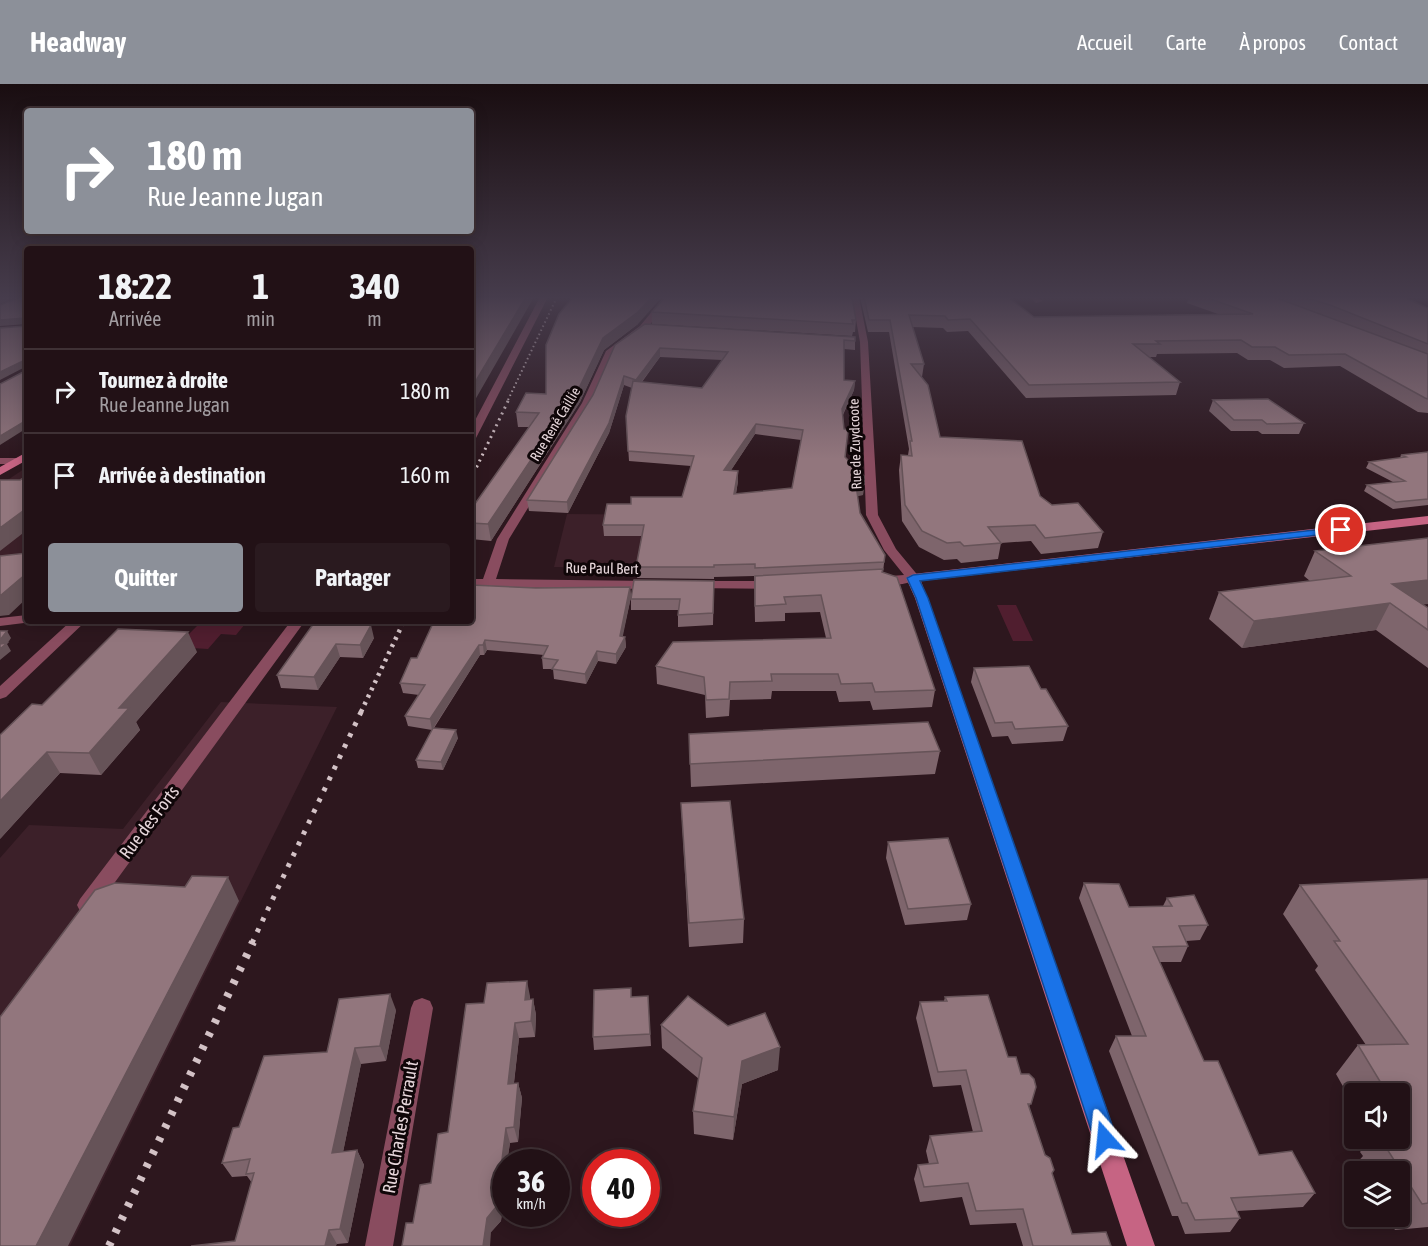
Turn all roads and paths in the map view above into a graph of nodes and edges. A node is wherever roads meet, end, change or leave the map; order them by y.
1 (516, 351) edge
2 (610, 351) edge
3 (864, 351) edge
4 (474, 432) edge
5 (24, 449) edge
6 (24, 457) edge
7 (17, 461) junction
8 (2, 462) edge
9 (0, 472) edge
10 (1428, 520) edge
11 (913, 578) junction
12 (863, 581) edge
13 (474, 583) edge
14 (488, 583) junction
15 (664, 585) edge
16 (685, 585) edge
17 (786, 585) edge
18 (24, 619) edge
19 (0, 622) edge
20 (76, 624) edge
21 (296, 624) edge
22 (0, 694) edge
23 (75, 922) edge
24 (422, 1008) dead end
25 (379, 1246) edge
26 (1141, 1246) edge

1 - 4 street
2 - 14 street, Rue René Caillie
3 - 11 street, Rue de Zuydcoote
5 - 8 street
6 - 7 street
7 - 8 street
7 - 9 street
10 - 11 street
11 - 12 street
11 - 26 street
13 - 14 street, Rue Paul Bert
14 - 15 street, Rue Paul Bert
16 - 17 street
18 - 19 street
20 - 22 street
21 - 23 street, Rue des Forts
24 - 25 street, Rue Charles Perrault

